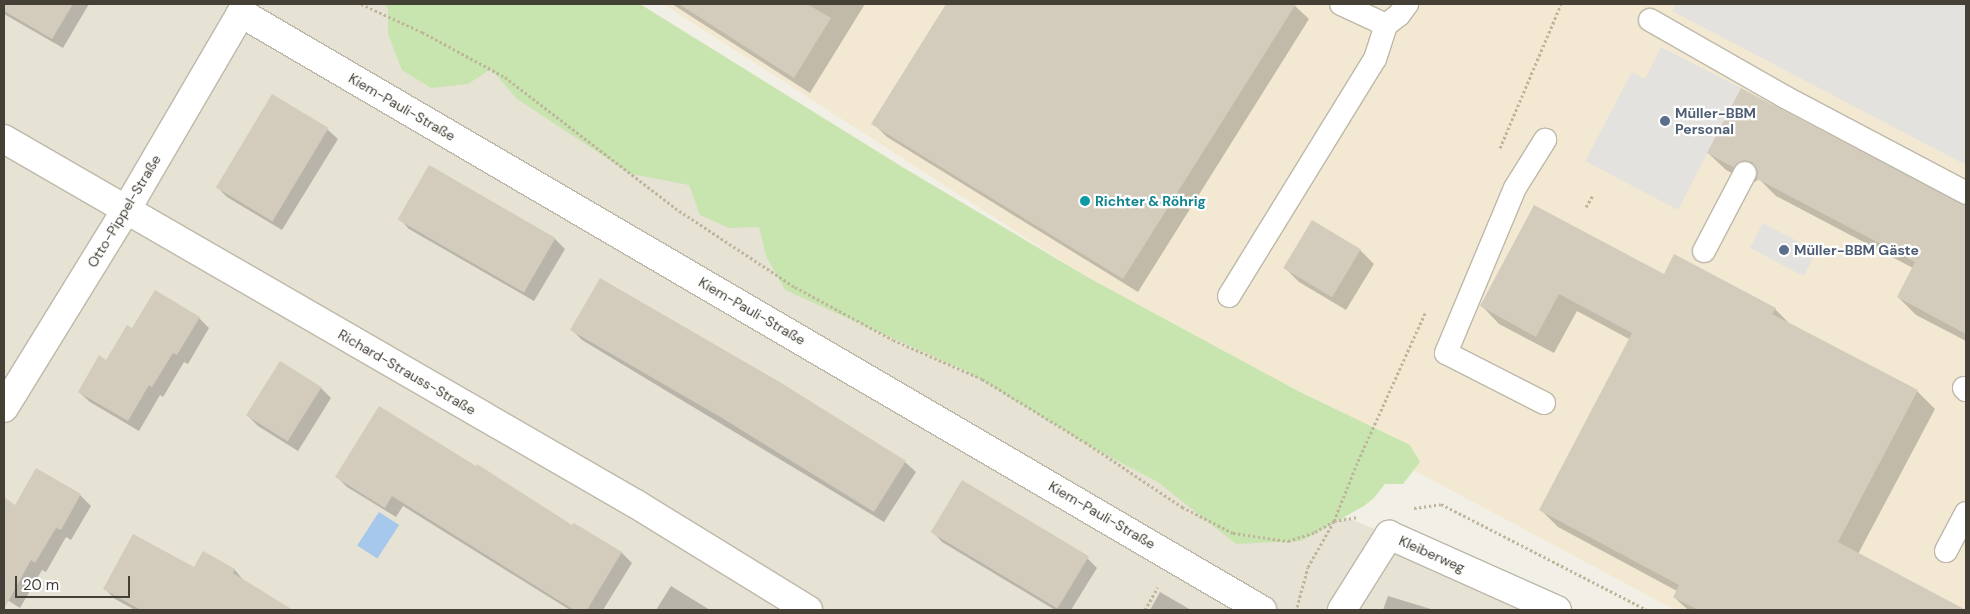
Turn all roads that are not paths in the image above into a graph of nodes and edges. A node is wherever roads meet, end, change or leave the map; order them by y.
1 (1341, 4) edge
2 (1407, 4) edge
3 (241, 13) joint
4 (1650, 20) dead end
5 (1386, 26) junction
6 (4, 139) edge
7 (1545, 140) dead end
8 (1745, 173) dead end
9 (1966, 194) edge
10 (126, 210) junction
11 (1704, 251) dead end
12 (1229, 296) dead end
13 (1544, 403) dead end
14 (4, 408) edge
15 (1966, 513) edge
16 (1946, 551) dead end
17 (808, 610) edge
18 (1262, 610) edge
19 (1342, 610) edge
20 (1557, 610) edge

1 - 5 lane
2 - 5 lane
3 - 10 street, Otto-Pippel-Straße
3 - 18 street, Kiem-Pauli-Straße
4 - 9 lane
5 - 12 lane
6 - 10 street, Richard-Strauss-Straße
7 - 13 lane
8 - 11 lane
10 - 14 street, Otto-Pippel-Straße
10 - 17 street, Richard-Strauss-Straße
15 - 16 lane
19 - 20 street, Kleiberweg

